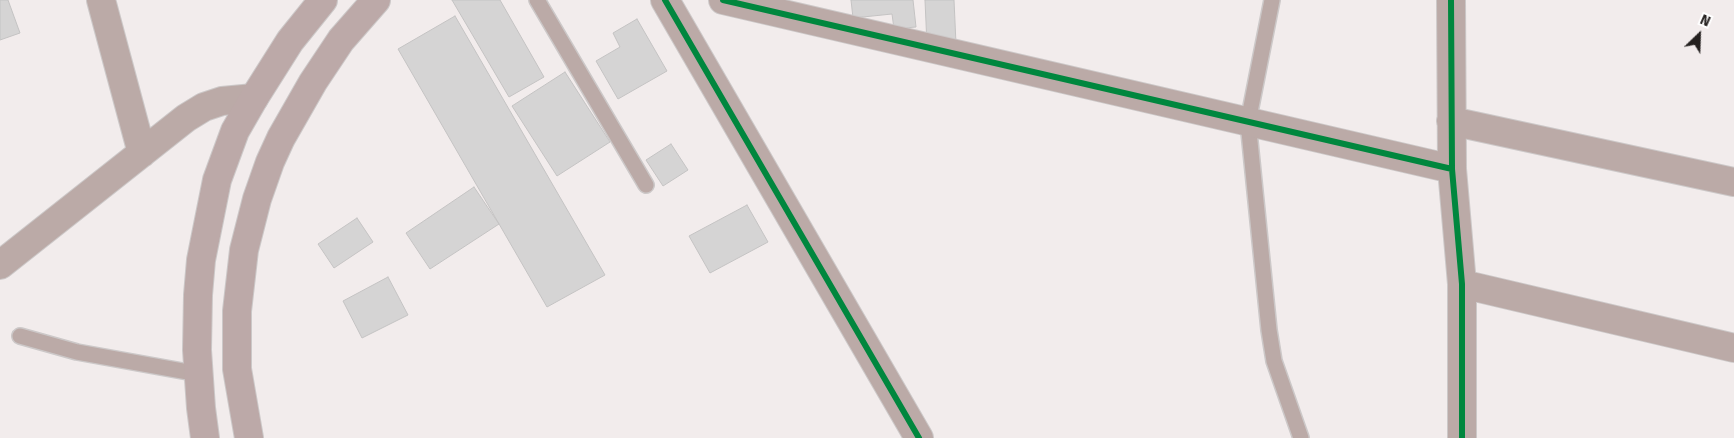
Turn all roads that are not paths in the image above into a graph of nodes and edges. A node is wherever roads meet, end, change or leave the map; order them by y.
1 (101, 0) edge
2 (323, 0) edge
3 (376, 0) edge
4 (537, 0) edge
5 (665, 0) edge
6 (723, 0) edge
7 (1272, 0) edge
8 (1451, 0) edge
9 (254, 98) junction
10 (1248, 122) junction
11 (1451, 122) junction
12 (142, 152) junction
13 (1452, 169) junction
14 (1734, 182) edge
15 (646, 185) dead end
16 (0, 265) edge
17 (1462, 284) junction
18 (20, 336) dead end
19 (1734, 348) edge
20 (199, 374) junction
21 (205, 438) edge
22 (249, 438) edge
23 (919, 438) edge
24 (1301, 438) edge
25 (1462, 438) edge

1 - 12 street
2 - 9 main road
3 - 22 main road
4 - 15 lane
5 - 23 street
6 - 10 street
7 - 10 lane
8 - 11 street
9 - 12 street
9 - 20 main road
10 - 13 street
10 - 24 lane
11 - 13 street
11 - 14 street
12 - 16 street
13 - 17 street
17 - 19 street
17 - 25 street
18 - 20 lane
20 - 21 main road

